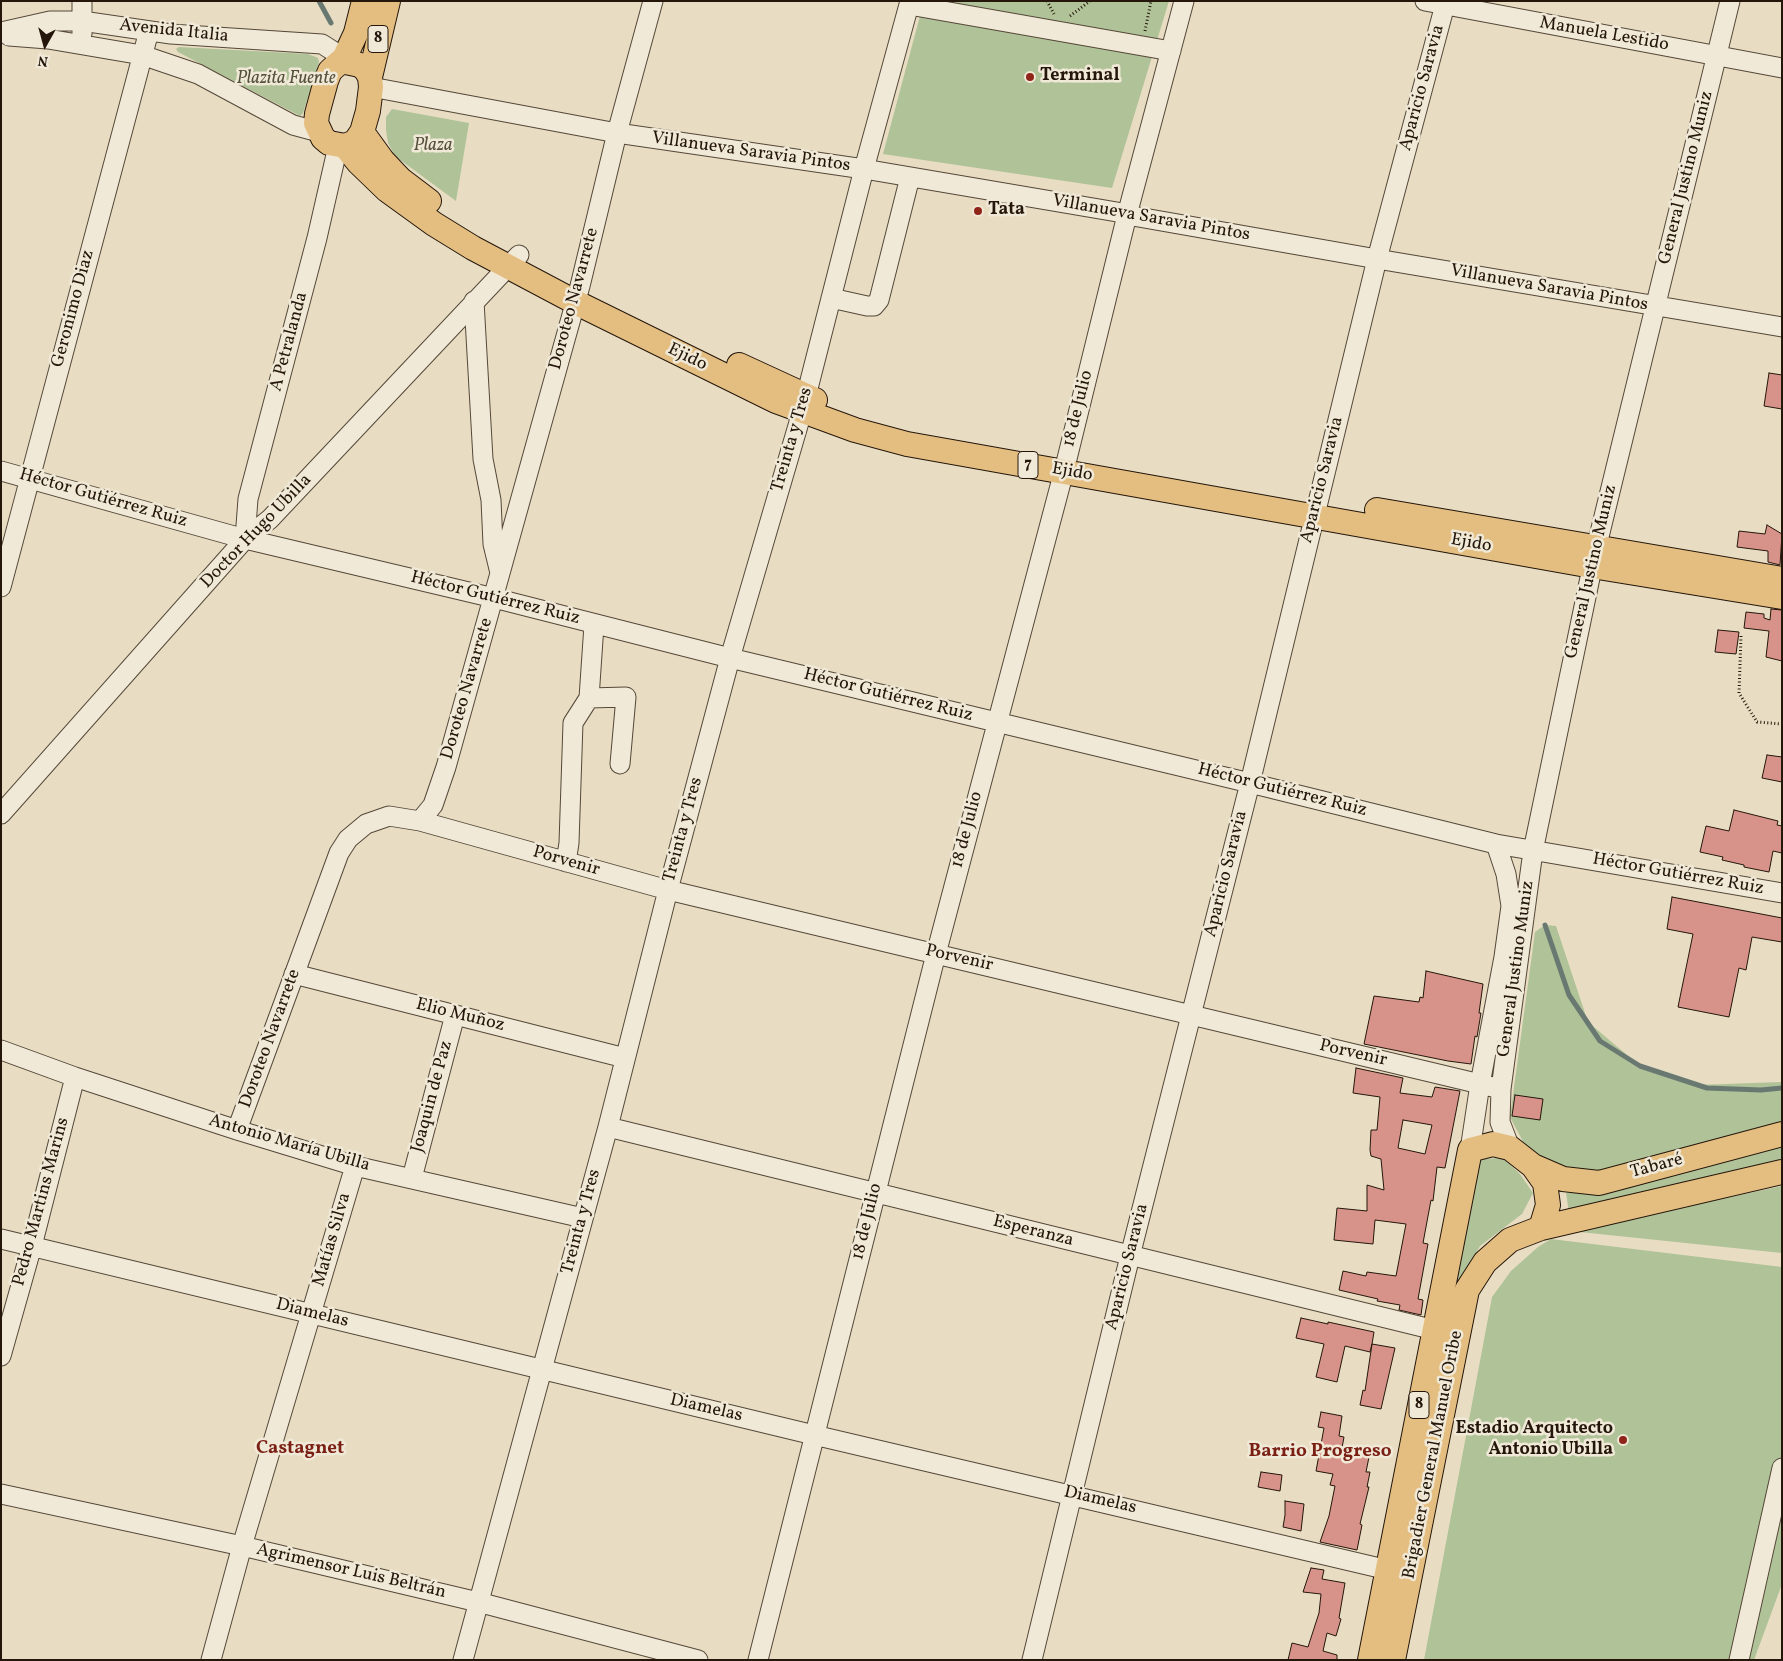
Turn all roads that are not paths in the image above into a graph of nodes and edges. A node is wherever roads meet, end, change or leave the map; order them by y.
1 (82, 1) edge
2 (364, 1) edge
3 (388, 1) edge
4 (653, 1) edge
5 (1184, 1) edge
6 (1426, 1) edge
7 (1730, 1) edge
8 (909, 3) edge
9 (1446, 3) edge
10 (82, 21) junction
11 (150, 31) junction
12 (1, 34) edge
13 (83, 45) junction
14 (1170, 51) junction
15 (142, 55) junction
16 (1717, 56) junction
17 (342, 61) junction
18 (1782, 68) edge
19 (371, 82) junction
20 (616, 133) junction
21 (341, 139) junction
22 (864, 170) junction
23 (910, 177) junction
24 (1127, 216) junction
25 (1377, 259) junction
26 (513, 261) junction
27 (578, 294) junction
28 (831, 298) junction
29 (474, 302) junction
30 (1655, 307) junction
31 (1782, 327) edge
32 (804, 404) junction
33 (1065, 464) junction
34 (1, 471) edge
35 (29, 478) junction
36 (1317, 508) junction
37 (245, 538) junction
38 (1594, 557) junction
39 (500, 574) junction
40 (1782, 579) edge
41 (1, 587) edge
42 (1782, 597) edge
43 (494, 598) junction
44 (594, 625) junction
45 (730, 658) junction
46 (588, 698) junction
47 (997, 723) junction
48 (620, 764) dead end
49 (1250, 783) junction
50 (1, 814) edge
51 (420, 821) junction
52 (1496, 844) junction
53 (1533, 851) junction
54 (566, 862) junction
55 (668, 890) junction
56 (1782, 893) edge
57 (936, 954) junction
58 (294, 974) junction
59 (455, 1015) junction
60 (1192, 1015) junction
61 (1, 1050) edge
62 (625, 1058) junction
63 (75, 1077) junction
64 (1480, 1084) junction
65 (1500, 1089) junction
66 (608, 1127) junction
67 (237, 1130) junction
68 (1782, 1134) edge
69 (1510, 1148) junction
70 (1470, 1150) junction
71 (355, 1166) junction
72 (1533, 1166) junction
73 (1782, 1172) edge
74 (412, 1178) junction
75 (876, 1193) junction
76 (583, 1218) junction
77 (1541, 1228) junction
78 (1, 1239) edge
79 (32, 1246) junction
80 (1130, 1256) junction
81 (311, 1313) junction
82 (1434, 1329) junction
83 (1457, 1335) junction
84 (1, 1356) edge
85 (543, 1370) junction
86 (814, 1435) junction
87 (1782, 1468) edge
88 (1, 1494) edge
89 (1073, 1495) junction
90 (242, 1546) junction
91 (1387, 1570) junction
92 (1411, 1574) junction
93 (478, 1602) junction
94 (1386, 1658) edge
95 (211, 1660) edge
96 (463, 1660) edge
97 (698, 1660) edge
98 (758, 1660) edge
99 (1032, 1660) edge
100 (1739, 1660) edge

1 - 10 street
2 - 17 main road, 8
3 - 19 main road, 8
4 - 20 street, Doroteo Navarrete
5 - 14 street, 18 de Julio
6 - 9 street, Manuela Lestido
7 - 16 street, General Justino Muniz
8 - 14 street
8 - 22 street, Treinta y Tres
9 - 16 street, Manuela Lestido
9 - 25 street, Aparicio Saravia
10 - 11 street, Avenida Italia
10 - 12 street, Avenida Italia
10 - 13 street
11 - 15 street, Geronimo Diaz
11 - 17 street, Avenida Italia
12 - 13 street, Avenida Italia
13 - 15 street, Avenida Italia
14 - 24 street, 18 de Julio
15 - 21 street, Avenida Italia
15 - 35 street, Geronimo Diaz
16 - 18 street, Manuela Lestido
16 - 30 street, General Justino Muniz
17 - 19 main road
17 - 21 main road
19 - 20 street, Villanueva Saravia Pintos
19 - 21 main road
20 - 22 street, Villanueva Saravia Pintos
20 - 27 street, Doroteo Navarrete
21 - 26 main road, Ejido / 7
21 - 37 street, A Petralanda
22 - 23 street, Villanueva Saravia Pintos
22 - 28 street, Treinta y Tres
23 - 24 street, Villanueva Saravia Pintos
23 - 28 street
24 - 25 street, Villanueva Saravia Pintos
24 - 33 street, 18 de Julio
25 - 30 street, Villanueva Saravia Pintos
25 - 36 street, Aparicio Saravia
26 - 27 main road, Ejido / 7
26 - 29 street, Doctor Hugo Ubilla
27 - 32 main road, Ejido / 7
27 - 39 street, Doroteo Navarrete
28 - 32 street, Treinta y Tres
29 - 37 street, Doctor Hugo Ubilla
29 - 39 street
30 - 31 street, Villanueva Saravia Pintos
30 - 38 street, General Justino Muniz
32 - 33 main road, Ejido / 7
32 - 45 street, Treinta y Tres
33 - 36 main road, Ejido / 7
33 - 47 street, 18 de Julio
34 - 35 street, Héctor Gutiérrez Ruiz
35 - 37 street, Héctor Gutiérrez Ruiz
35 - 41 street, Geronimo Diaz
36 - 38 main road, Ejido / 7
36 - 49 street, Aparicio Saravia
37 - 43 street, Héctor Gutiérrez Ruiz
37 - 50 street, Doctor Hugo Ubilla
38 - 40 main road, Ejido / 7
38 - 42 main road, Ejido / 7
38 - 53 street, General Justino Muniz
39 - 43 street, Doroteo Navarrete
43 - 44 street, Héctor Gutiérrez Ruiz
43 - 51 street, Doroteo Navarrete
44 - 45 street, Héctor Gutiérrez Ruiz
44 - 46 street
45 - 47 street, Héctor Gutiérrez Ruiz
45 - 55 street, Treinta y Tres
46 - 48 street
46 - 54 street
47 - 49 street, Héctor Gutiérrez Ruiz
47 - 57 street, 18 de Julio
49 - 52 street, Héctor Gutiérrez Ruiz
49 - 60 street, Aparicio Saravia
51 - 54 street, Porvenir
51 - 58 street, Doroteo Navarrete
52 - 53 street, Héctor Gutiérrez Ruiz
52 - 64 street, General Justino Muniz
53 - 56 street, Héctor Gutiérrez Ruiz
53 - 65 street, General Justino Muniz
54 - 55 street, Porvenir
55 - 57 street, Porvenir
55 - 62 street, Treinta y Tres
57 - 60 street, Porvenir
57 - 75 street, 18 de Julio
58 - 59 street, Elio Muñoz
58 - 67 street, Doroteo Navarrete
59 - 62 street, Elio Muñoz
59 - 74 street, Joaquin de Paz
60 - 64 street, Porvenir
60 - 80 street, Aparicio Saravia
61 - 63 street, Antonio María Ubilla
62 - 66 street, Treinta y Tres
63 - 67 street, Antonio María Ubilla
63 - 79 street, Pedro Martins Marins
64 - 65 street, Porvenir
64 - 70 street, General Justino Muniz
65 - 69 street, General Justino Muniz
66 - 75 street, Esperanza
66 - 76 street, Treinta y Tres
67 - 71 street, Antonio María Ubilla
68 - 72 main road, Tabaré
69 - 70 main road
69 - 72 main road
70 - 82 main road, Brigadier General Manuel Oribe / 8
71 - 74 street, Antonio María Ubilla
71 - 81 street, Matías Silva
72 - 77 main road
73 - 77 main road, Tabaré / 8
74 - 76 street, Antonio María Ubilla
75 - 80 street, Esperanza
75 - 86 street, 18 de Julio
76 - 85 street, Treinta y Tres
77 - 83 main road, Brigadier General Manuel Oribe / 8
78 - 79 street, Diamelas
79 - 81 street, Diamelas
79 - 84 street, Pedro Martins Marins
80 - 82 street, Esperanza
80 - 89 street, Aparicio Saravia
81 - 85 street, Diamelas
81 - 90 street, Matías Silva
82 - 83 street, Esperanza
82 - 91 main road, Brigadier General Manuel Oribe / 8
83 - 92 main road, Brigadier General Manuel Oribe / 8
85 - 86 street, Diamelas
85 - 93 street, Treinta y Tres
86 - 89 street, Diamelas
86 - 98 street, 18 de Julio
87 - 100 street
88 - 90 street, Agrimensor Luis Beltrán
89 - 91 street, Diamelas
89 - 99 street, Aparicio Saravia
90 - 93 street, Agrimensor Luis Beltrán
90 - 95 street, Matías Silva
91 - 92 street, Diamelas
91 - 94 main road, Brigadier General Manuel Oribe / 8
92 - 94 main road, Brigadier General Manuel Oribe / 8
93 - 96 street, Treinta y Tres
93 - 97 street, Agrimensor Luis Beltrán

